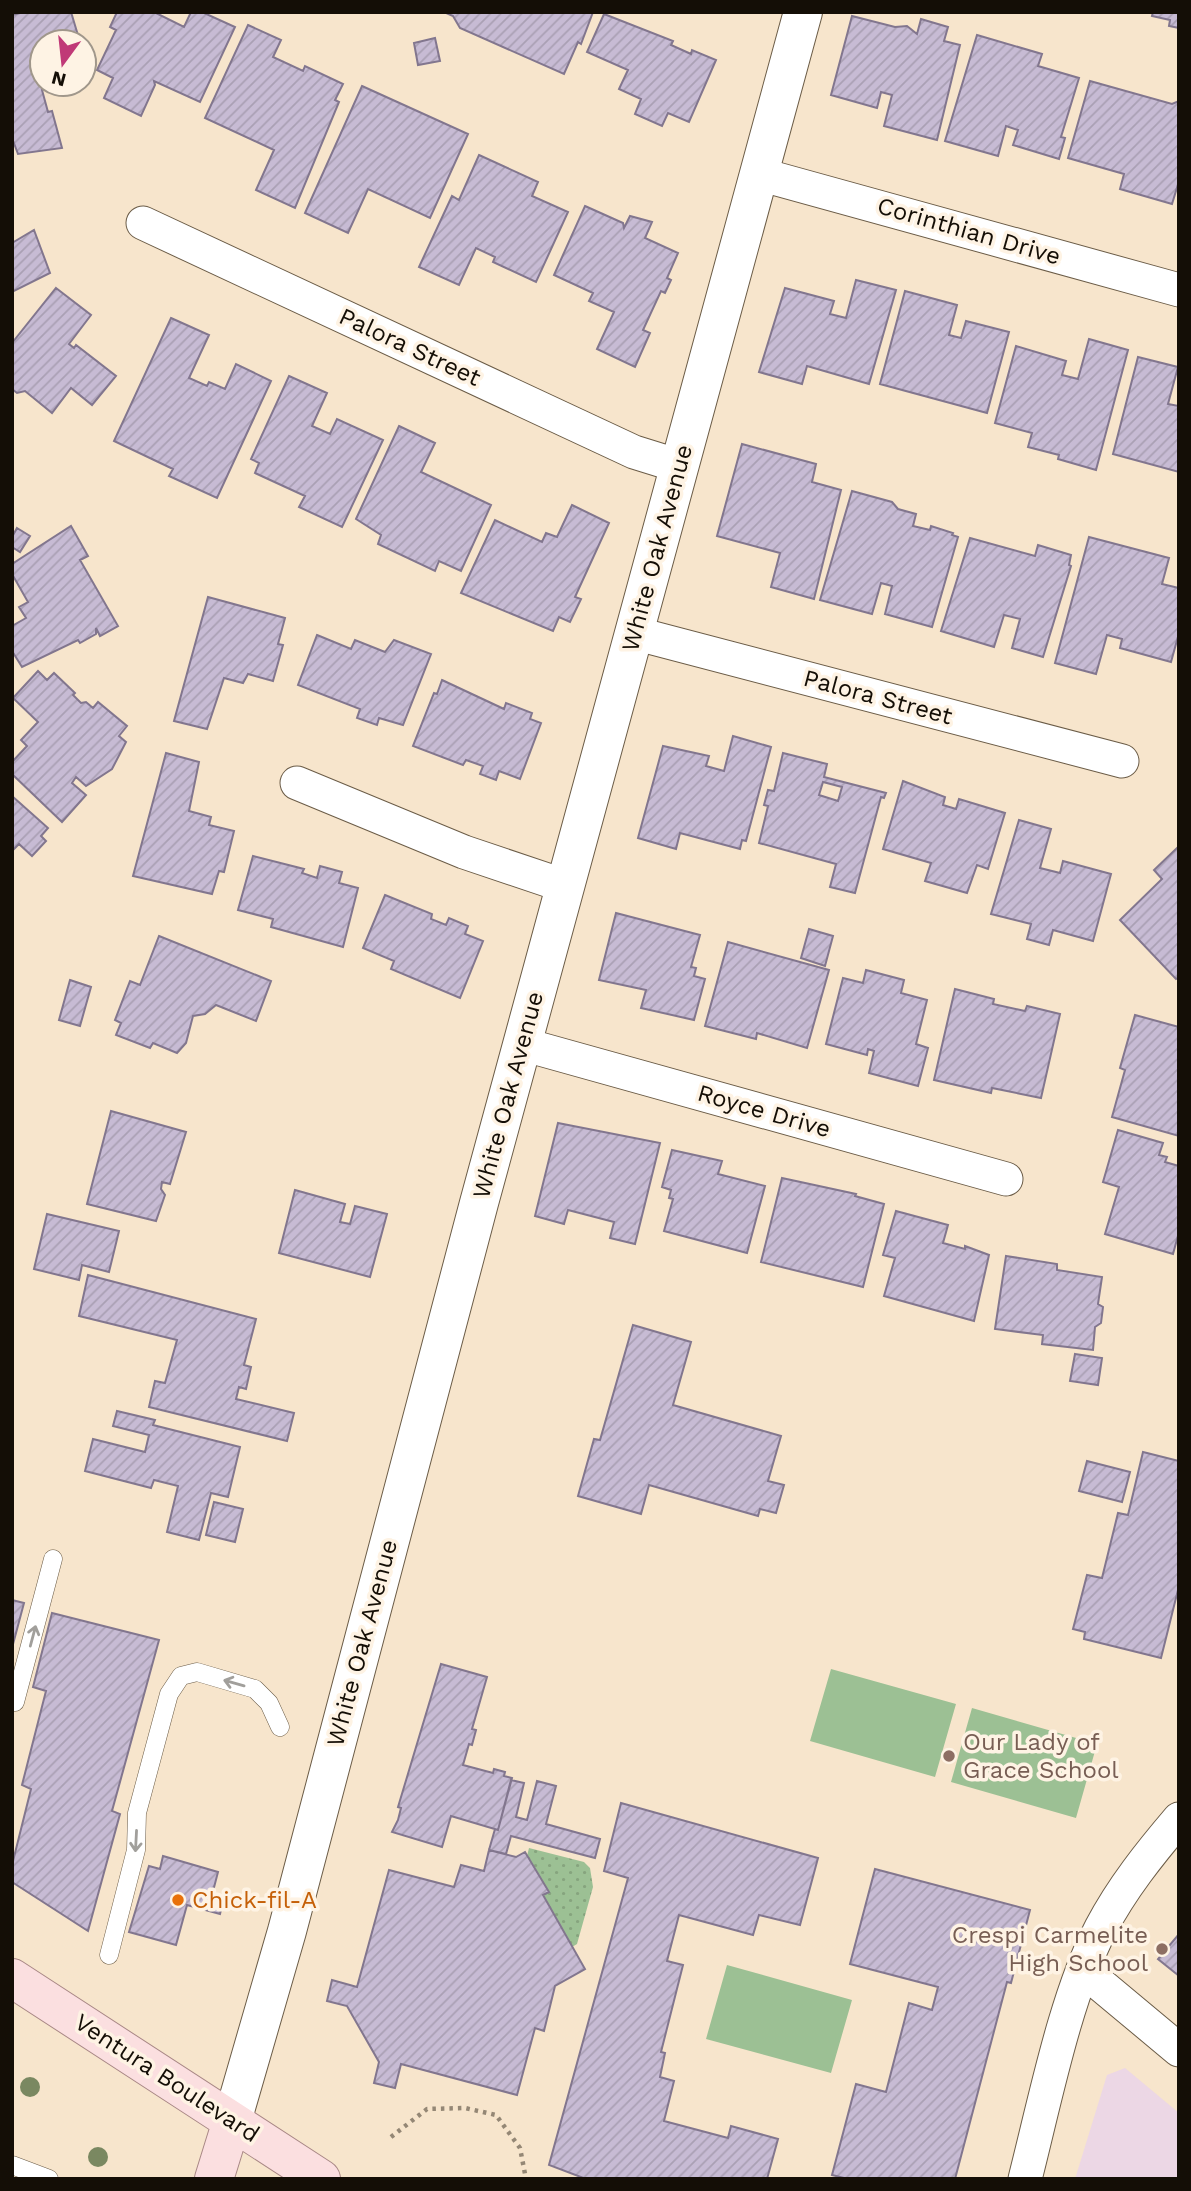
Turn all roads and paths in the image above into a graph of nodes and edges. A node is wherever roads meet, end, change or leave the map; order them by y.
1 (803, 12) edge
2 (758, 174) junction
3 (143, 223) dead end
4 (1179, 290) edge
5 (679, 466) junction
6 (634, 633) junction
7 (1122, 761) dead end
8 (297, 783) dead end
9 (565, 886) junction
10 (522, 1044) junction
11 (1006, 1179) dead end
12 (53, 1559) dead end
13 (15, 1702) dead end
14 (280, 1727) dead end
15 (1179, 1819) edge
16 (109, 1955) dead end
17 (1083, 1970) junction
18 (12, 1979) edge
19 (1179, 2050) edge
20 (232, 2121) junction
21 (391, 2137) dead end
22 (12, 2165) edge
23 (47, 2179) edge
24 (214, 2179) edge
25 (321, 2179) edge
26 (526, 2179) edge
27 (1025, 2179) edge

1 - 2 street, White Oak Avenue
2 - 4 street, Corinthian Drive
2 - 5 street, White Oak Avenue
3 - 5 street, Palora Street
5 - 6 street, White Oak Avenue
6 - 7 street, Palora Street
6 - 9 street, White Oak Avenue
8 - 9 street
9 - 10 street, White Oak Avenue
10 - 11 street, Royce Drive
10 - 20 street, White Oak Avenue
13 -> 12 lane
14 -> 16 lane
15 - 17 street
17 - 19 street
17 - 27 street
18 - 20 main road, Ventura Boulevard
20 - 24 main road, White Oak Avenue
20 - 25 main road, Ventura Boulevard
21 - 26 path
22 - 23 lane

